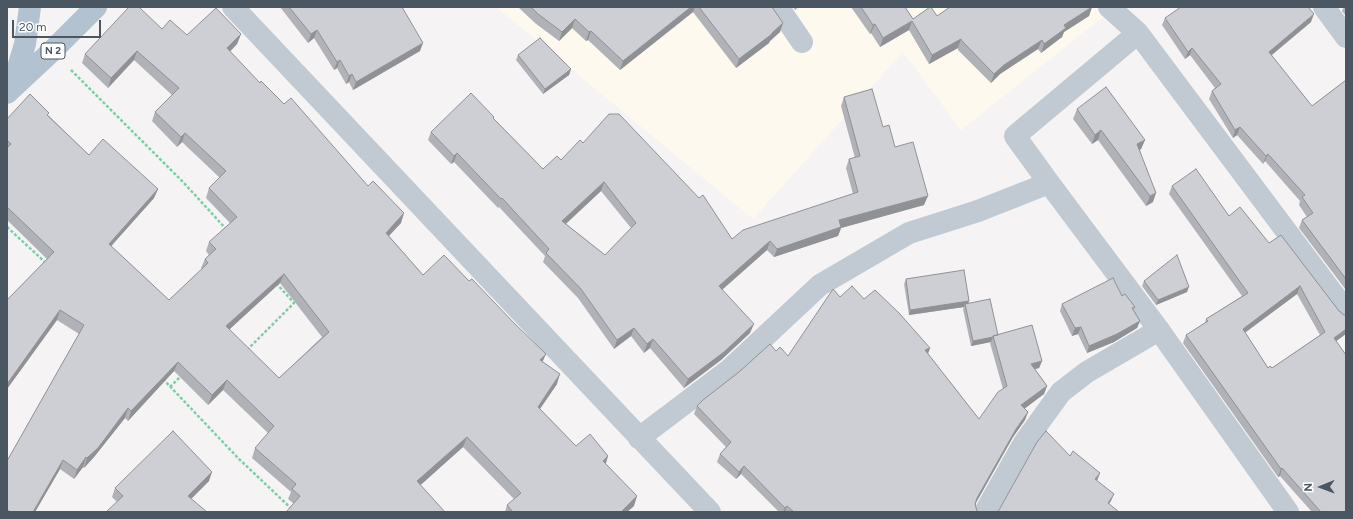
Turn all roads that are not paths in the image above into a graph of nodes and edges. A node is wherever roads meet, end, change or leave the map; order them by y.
1 (30, 7) edge
2 (96, 7) edge
3 (233, 7) edge
4 (778, 7) edge
5 (1109, 7) edge
6 (1324, 7) edge
7 (1138, 32) junction
8 (1346, 37) edge
9 (802, 42) dead end
10 (9, 91) edge
11 (1049, 183) junction
12 (1346, 311) edge
13 (1159, 330) junction
14 (639, 438) junction
15 (710, 512) edge
16 (985, 512) edge
17 (1288, 512) edge

1 - 10 main road
2 - 10 main road, N 2
3 - 14 street
4 - 9 street
5 - 7 street
6 - 8 street
7 - 11 street
7 - 12 street
11 - 13 street
11 - 14 street
13 - 16 street
13 - 17 street
14 - 15 street

